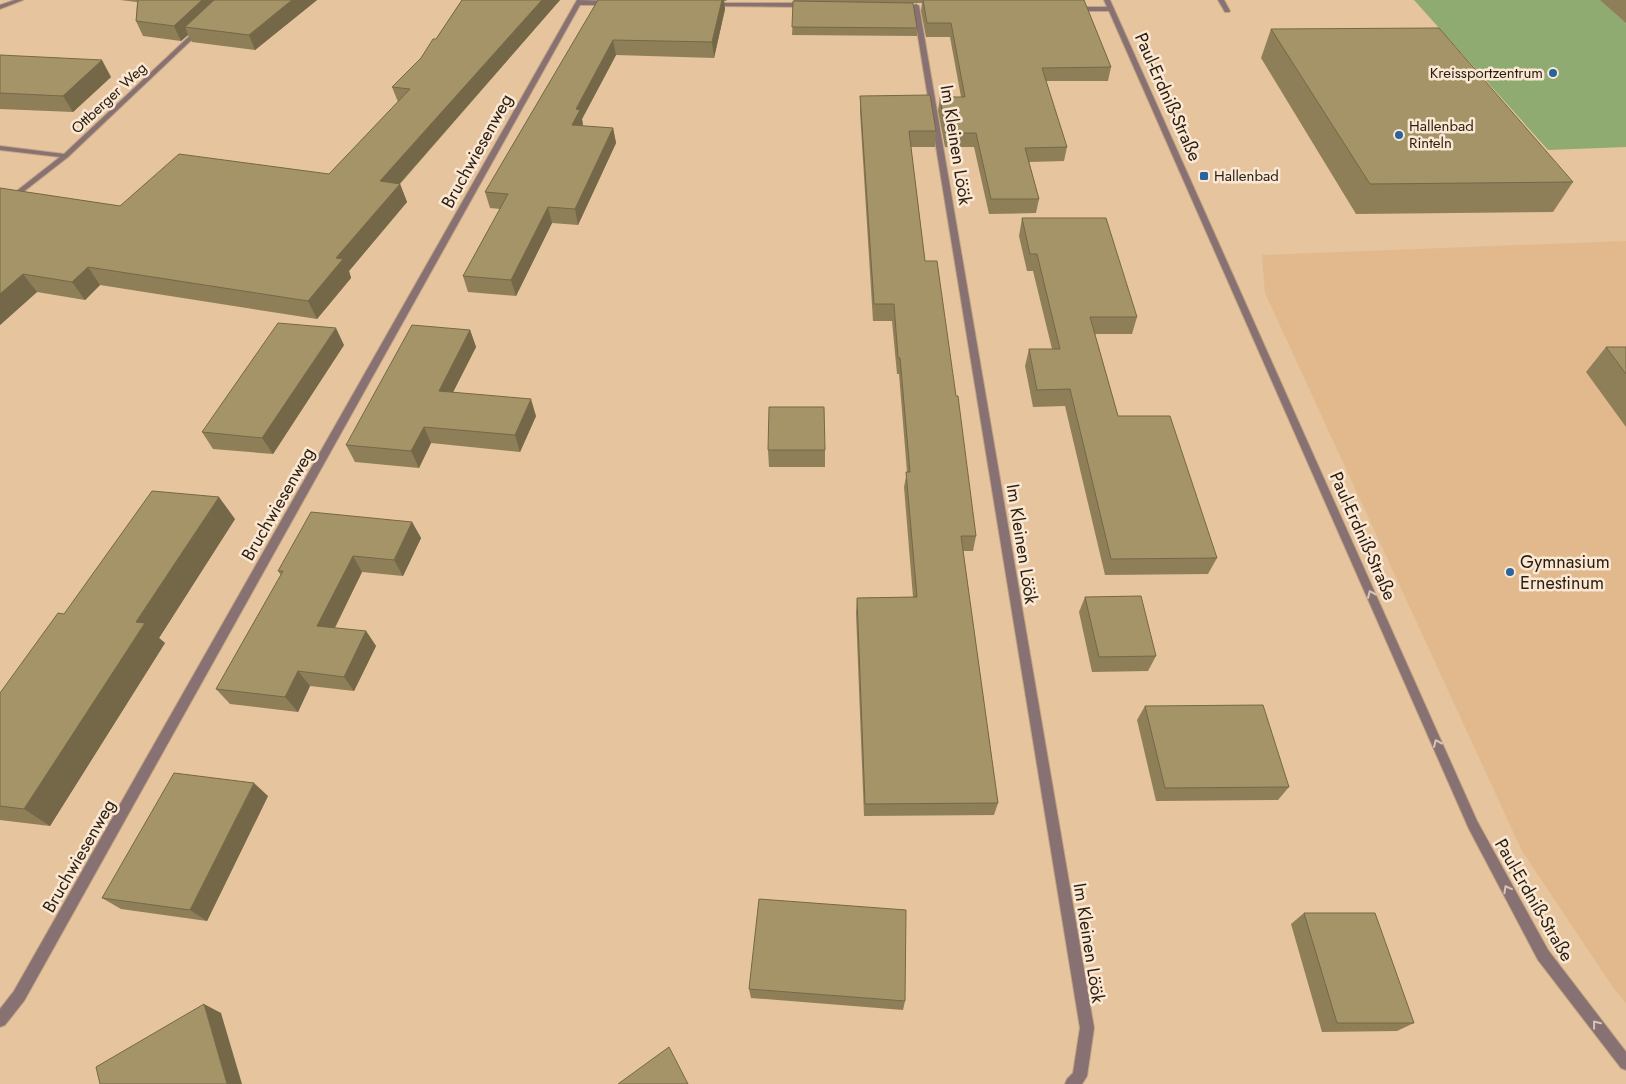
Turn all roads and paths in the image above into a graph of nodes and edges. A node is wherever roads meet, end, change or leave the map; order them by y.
1 (20, 0) edge
2 (1221, 0) edge
3 (579, 2) edge
4 (618, 4) edge
5 (707, 4) edge
6 (817, 5) edge
7 (1109, 5) edge
8 (916, 6) edge
9 (0, 7) edge
10 (1067, 9) edge
11 (1227, 11) dead end
12 (202, 27) edge
13 (0, 148) edge
14 (66, 156) junction
15 (0, 208) edge
16 (0, 1020) edge
17 (1626, 1063) edge
18 (1072, 1084) edge

1 - 9 street
2 - 11 street
3 - 4 street
3 - 16 street, Bruchwiesenweg
5 - 6 street
7 - 10 street
17 -> 7 street, Paul-Erdniß-Straße
8 - 18 street, Im Kleinen Löök
12 - 14 street, Ottberger Weg
13 - 14 street
14 - 15 street, Ottberger Weg

